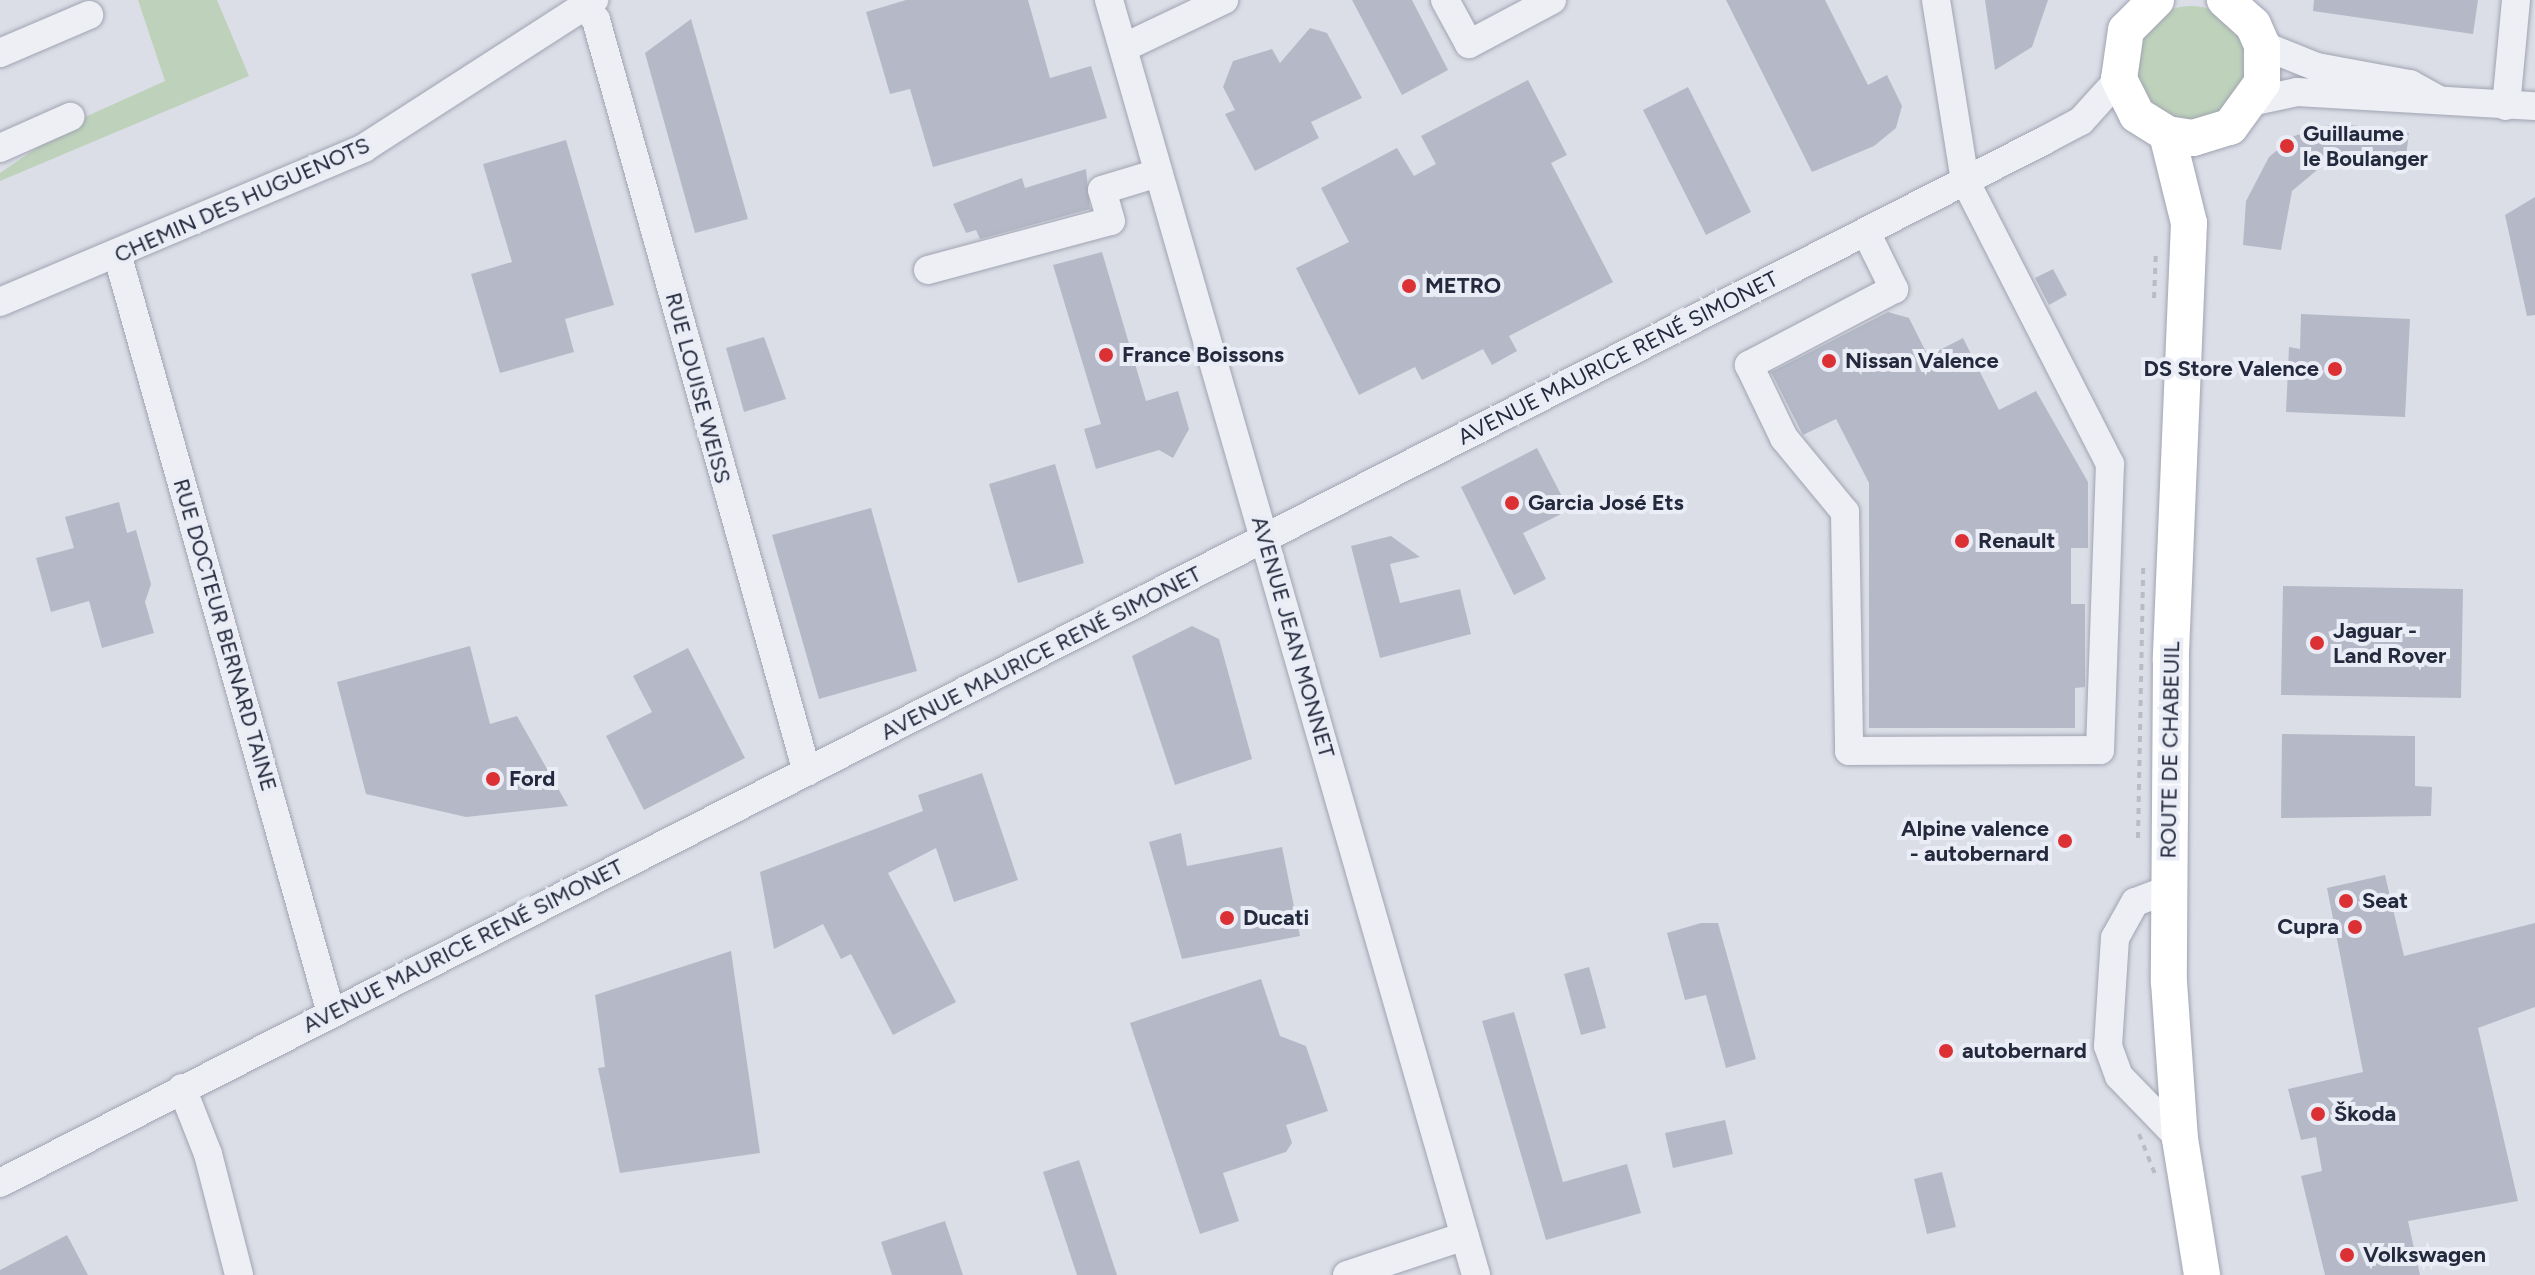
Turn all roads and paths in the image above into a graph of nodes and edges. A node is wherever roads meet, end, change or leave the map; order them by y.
1 (1109, 0) edge
2 (1224, 0) edge
3 (1445, 0) edge
4 (1552, 0) edge
5 (1936, 0) edge
6 (2156, 0) edge
7 (2225, 0) edge
8 (2516, 0) edge
9 (589, 3) edge
10 (89, 15) dead end
11 (2262, 45) junction
12 (1123, 48) junction
13 (0, 53) edge
14 (2119, 79) junction
15 (2437, 99) junction
16 (2255, 101) junction
17 (2506, 106) junction
18 (2535, 106) edge
19 (2137, 115) junction
20 (70, 117) dead end
21 (2081, 121) junction
22 (2167, 134) junction
23 (2214, 135) junction
24 (0, 148) edge
25 (1158, 173) junction
26 (1965, 181) junction
27 (2189, 223) junction
28 (1866, 232) junction
29 (118, 257) junction
30 (928, 270) dead end
31 (0, 302) edge
32 (1265, 538) junction
33 (807, 772) junction
34 (2167, 890) junction
35 (331, 1013) junction
36 (182, 1088) junction
37 (2180, 1139) junction
38 (0, 1183) edge
39 (1465, 1236) junction
40 (239, 1275) edge
41 (1347, 1275) edge
42 (1476, 1275) edge
43 (2202, 1275) edge

1 - 12 street, AVENUE JEAN MONNET
2 - 12 street
3 - 4 street
5 - 26 street
6 - 14 main road
7 - 11 main road
8 - 17 street
9 - 29 street, CHEMIN DES HUGUENOTS
9 - 33 street, RUE LOUISE WEISS
10 - 13 street
11 - 15 street
11 - 16 main road
12 - 25 street, AVENUE JEAN MONNET
14 - 19 main road
14 - 21 street, AVENUE MAURICE RENÉ SIMONET
15 - 16 street
15 - 17 street
16 - 23 main road
17 - 18 street
19 - 21 street, AVENUE MAURICE RENÉ SIMONET
19 - 22 main road
20 - 24 street
21 - 26 street, AVENUE MAURICE RENÉ SIMONET
22 - 23 main road
22 - 27 main road, ROUTE DE CHABEUIL
23 - 27 main road, ROUTE DE CHABEUIL
25 - 30 street
25 - 32 street, AVENUE JEAN MONNET
26 - 28 street, AVENUE MAURICE RENÉ SIMONET
26 - 28 street
27 - 34 main road, ROUTE DE CHABEUIL
28 - 32 street, AVENUE MAURICE RENÉ SIMONET
29 - 31 street, CHEMIN DES HUGUENOTS
29 - 35 street, RUE DOCTEUR BERNARD TAINE
32 - 33 street, AVENUE MAURICE RENÉ SIMONET
32 - 39 street, AVENUE JEAN MONNET
33 - 35 street, AVENUE MAURICE RENÉ SIMONET
34 - 37 main road, ROUTE DE CHABEUIL
34 - 37 street
35 - 36 street, AVENUE MAURICE RENÉ SIMONET
36 - 38 street, AVENUE MAURICE RENÉ SIMONET
36 - 40 street
37 - 43 main road, ROUTE DE CHABEUIL
39 - 41 street
39 - 42 street, AVENUE JEAN MONNET

